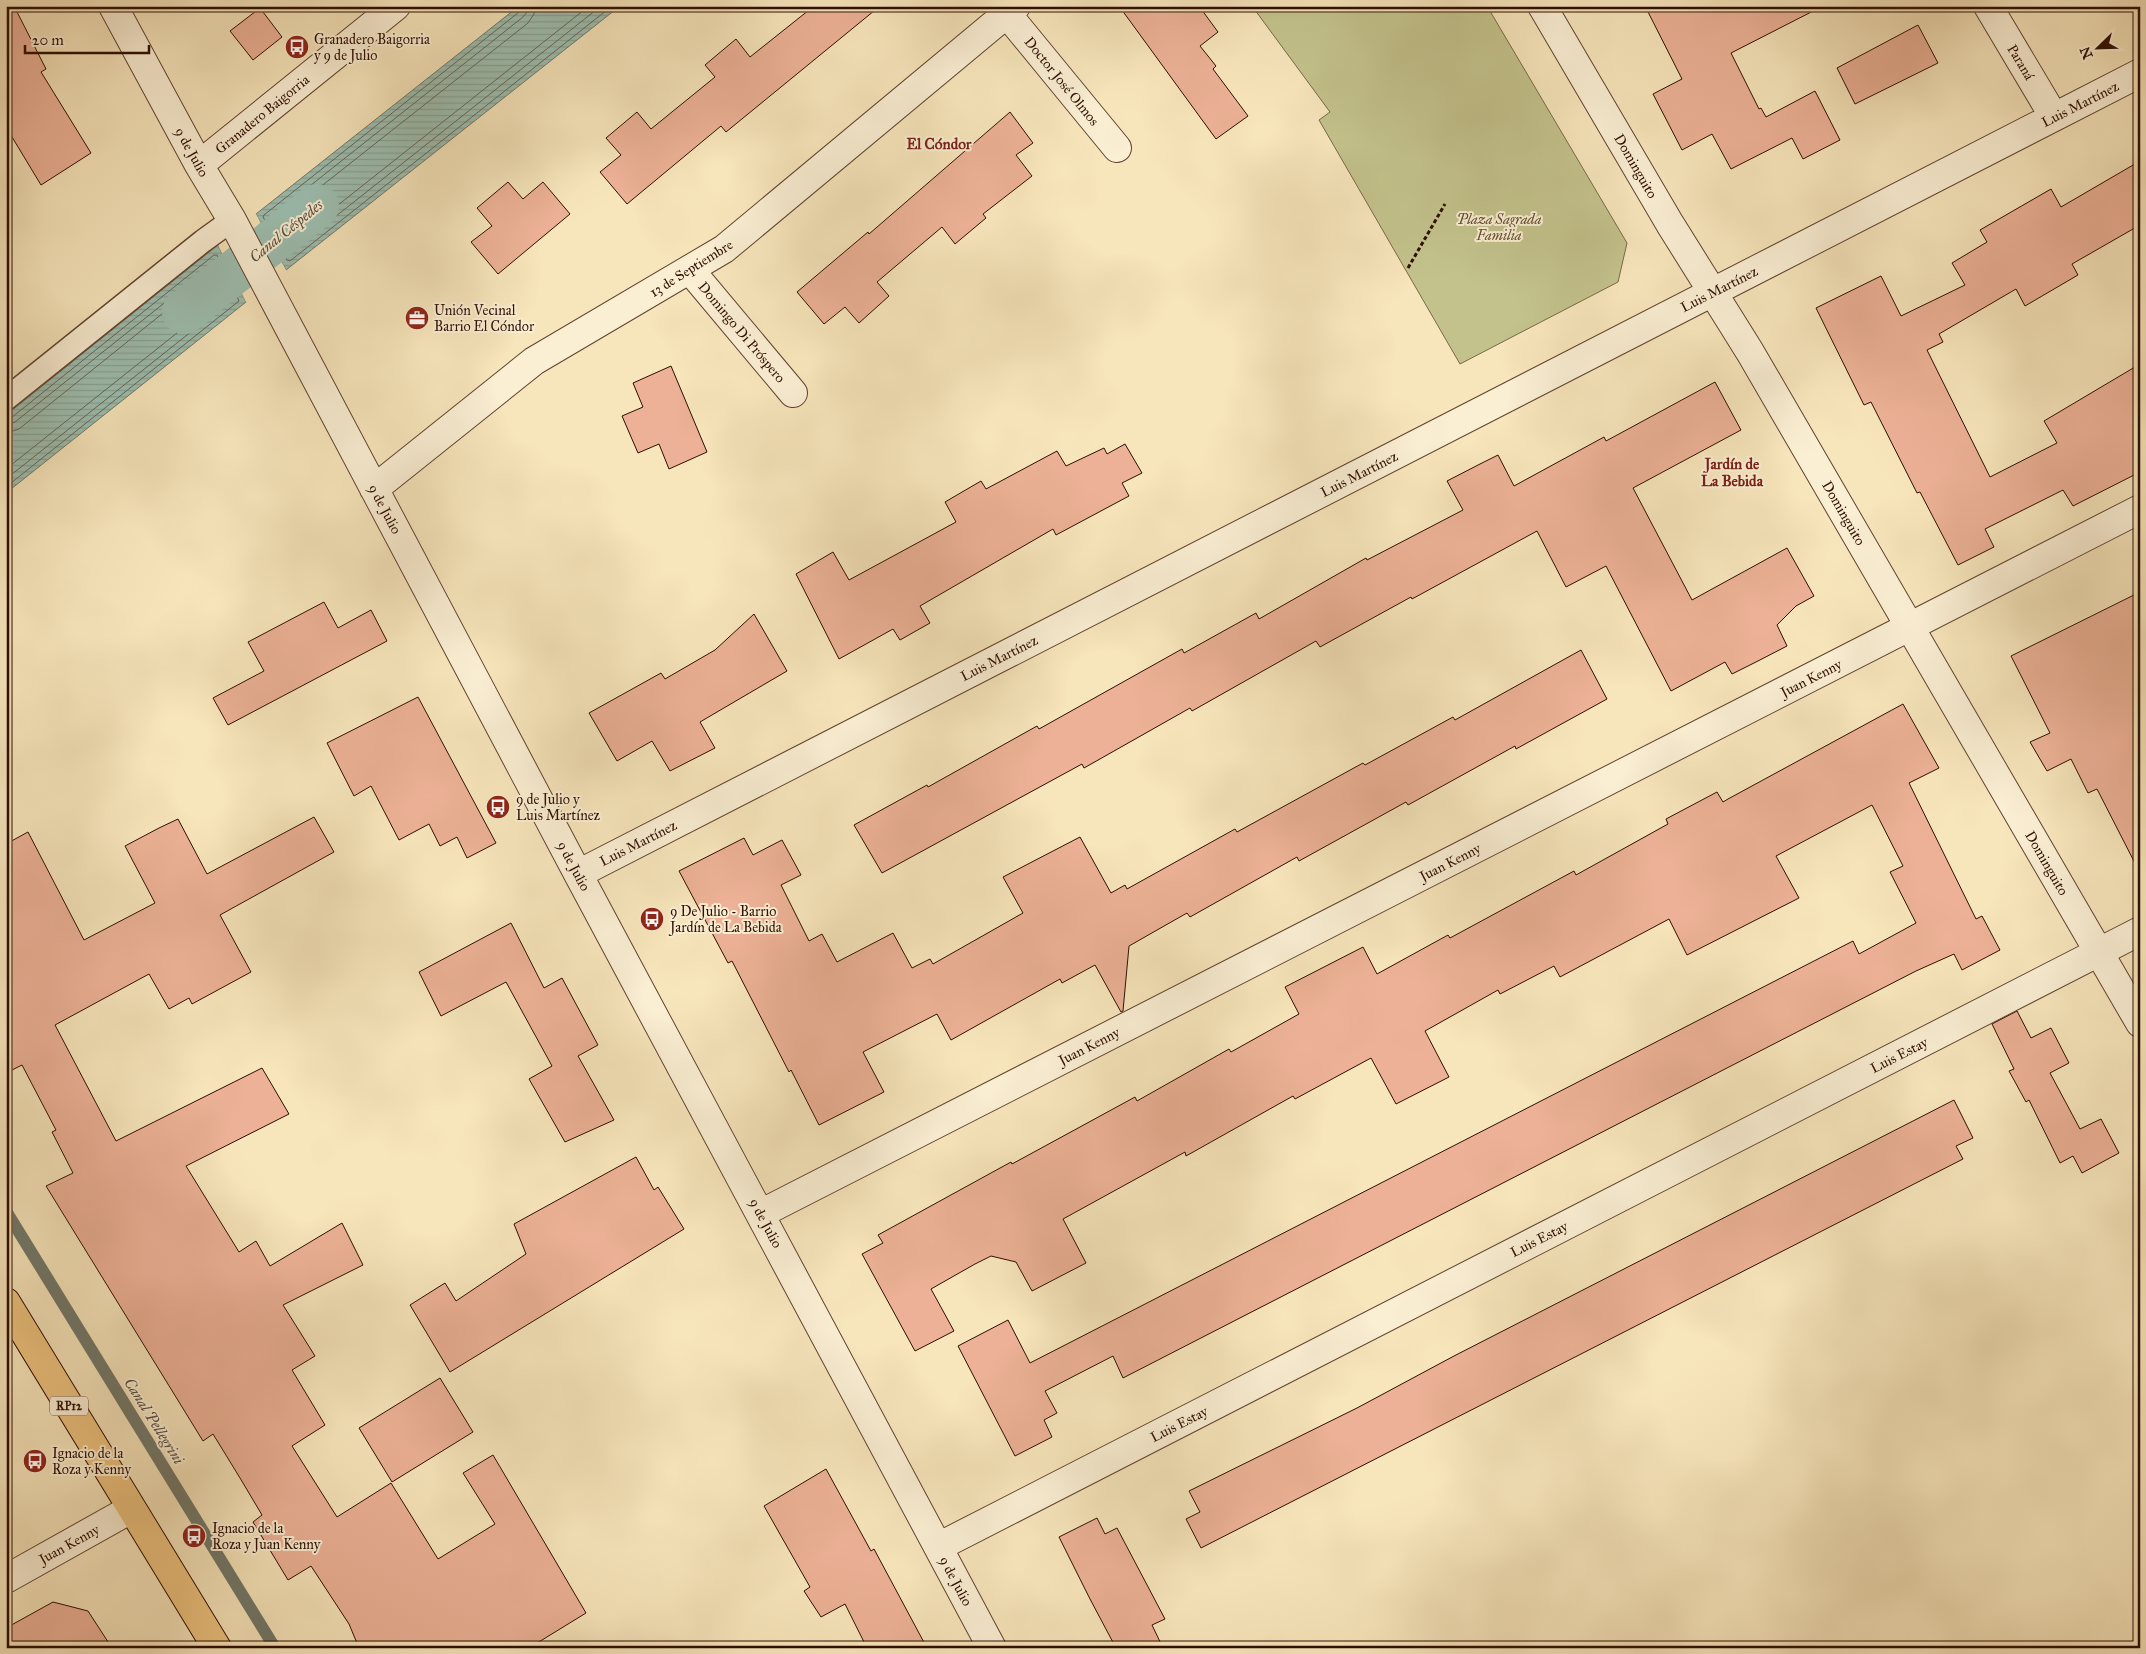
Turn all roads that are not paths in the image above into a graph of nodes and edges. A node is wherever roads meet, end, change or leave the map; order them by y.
1 (113, 6) edge
2 (396, 6) edge
3 (1542, 6) edge
4 (1988, 6) edge
5 (1012, 10) edge
6 (2140, 73) edge
7 (2054, 117) junction
8 (1117, 148) dead end
9 (199, 165) junction
10 (234, 225) junction
11 (690, 270) junction
12 (1712, 293) junction
13 (793, 393) dead end
14 (6, 399) edge
15 (374, 489) junction
16 (2140, 510) edge
17 (1910, 627) junction
18 (578, 874) junction
19 (2140, 931) edge
20 (2099, 952) junction
21 (2140, 1023) edge
22 (760, 1214) junction
23 (6, 1302) edge
24 (131, 1509) junction
25 (938, 1547) junction
26 (6, 1579) edge
27 (217, 1648) edge
28 (992, 1648) edge

1 - 9 street, 9 de Julio
2 - 9 street, Granadero Baigorria
3 - 12 street, Dominguito
4 - 7 street, Paraná
5 - 8 street, Doctor José Olmos
5 - 11 street, 13 de Septiembre
6 - 7 street, Luis Martínez
7 - 12 street, Luis Martínez
9 - 10 street, 9 de Julio
10 - 14 lane
10 - 15 street, 9 de Julio
11 - 13 street, Domingo Di Próspero
11 - 15 street, 13 de Septiembre
12 - 17 street, Dominguito
12 - 18 street, Luis Martínez
15 - 18 street, 9 de Julio
16 - 17 street, Juan Kenny
17 - 20 street, Dominguito
17 - 22 street, Juan Kenny
18 - 22 street, 9 de Julio
19 - 20 street, Luis Estay
20 - 21 street, Dominguito
20 - 25 street, Luis Estay
22 - 25 street, 9 de Julio
23 - 24 main road, RP12
24 - 26 street, Juan Kenny
24 - 27 main road, RP12
25 - 28 street, 9 de Julio

